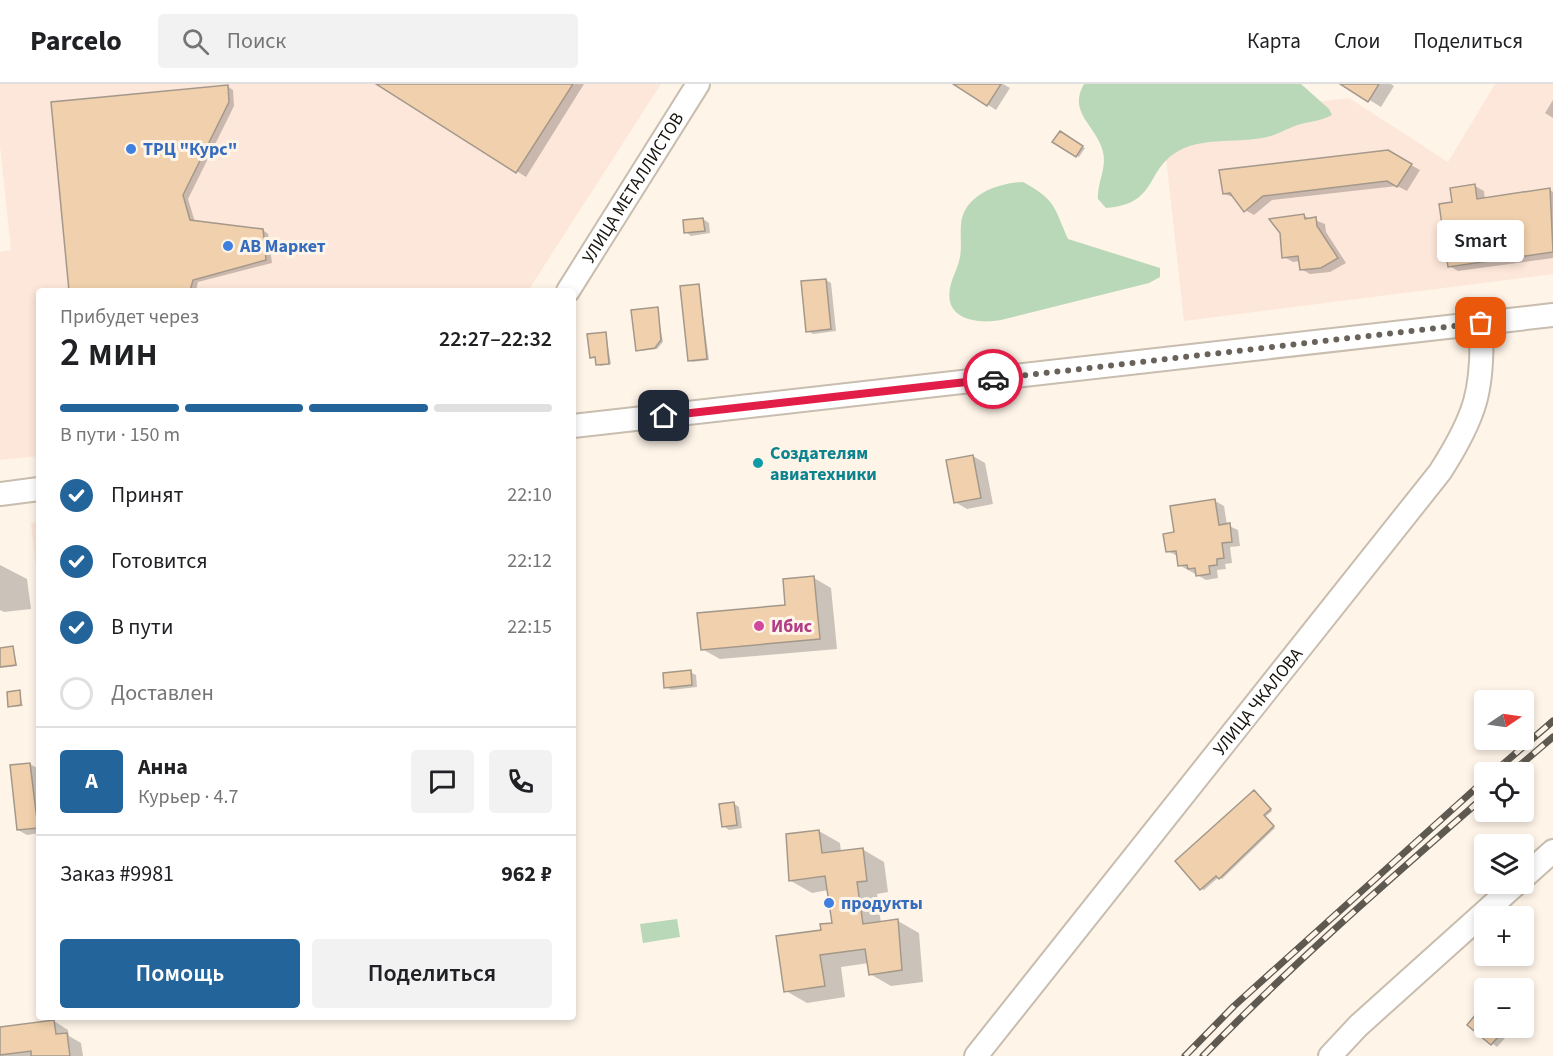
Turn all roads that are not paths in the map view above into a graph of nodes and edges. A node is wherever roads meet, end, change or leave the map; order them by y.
1 (698, 84) edge
2 (570, 288) edge
3 (1553, 315) edge
4 (1481, 323) junction
5 (576, 426) edge
6 (36, 489) edge
7 (0, 494) edge
8 (1553, 851) edge
9 (1534, 868) edge
10 (1505, 894) edge
11 (976, 1056) edge
12 (1330, 1056) edge

1 - 2 main road, УЛИЦА МЕТАЛЛИСТОВ
3 - 4 main road
4 - 5 main road
4 - 11 main road, УЛИЦА ЧКАЛОВА
6 - 7 main road
8 - 9 main road
10 - 12 main road

